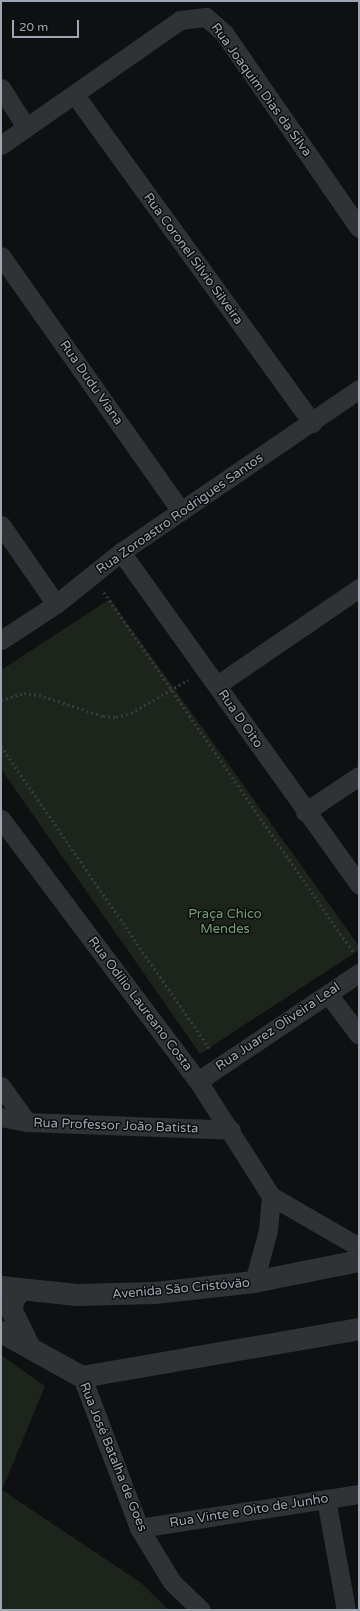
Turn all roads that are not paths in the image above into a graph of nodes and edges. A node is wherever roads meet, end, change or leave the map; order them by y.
1 (1, 88) edge
2 (75, 95) junction
3 (26, 127) junction
4 (1, 145) edge
5 (359, 228) edge
6 (1, 256) edge
7 (359, 389) edge
8 (312, 423) junction
9 (181, 511) junction
10 (1, 525) edge
11 (121, 552) junction
12 (359, 588) edge
13 (56, 604) junction
14 (1, 640) edge
15 (217, 685) junction
16 (359, 776) edge
17 (305, 812) junction
18 (1, 818) edge
19 (359, 885) edge
20 (359, 973) edge
21 (328, 994) junction
22 (359, 1034) edge
23 (198, 1081) junction
24 (1, 1086) edge
25 (1, 1117) edge
26 (27, 1122) junction
27 (231, 1130) junction
28 (271, 1196) junction
29 (359, 1248) edge
30 (359, 1262) edge
31 (254, 1282) junction
32 (11, 1289) edge
33 (359, 1329) edge
34 (1, 1332) edge
35 (31, 1349) junction
36 (82, 1377) junction
37 (359, 1494) edge
38 (326, 1499) junction
39 (139, 1528) junction
40 (201, 1610) edge
41 (346, 1610) edge

1 - 3 street
2 - 3 street, Rua Joaquim Dias da Silva
2 - 5 street, Rua Joaquim Dias da Silva
2 - 8 street, Rua Coronel Silvio Silveira
3 - 4 street, Rua Joaquim Dias da Silva
6 - 9 street, Rua Dudu Viana
7 - 8 street, Rua Zoroastro Rodrigues Santos
8 - 9 street, Rua Zoroastro Rodrigues Santos
9 - 11 street, Rua Zoroastro Rodrigues Santos
10 - 13 street
11 - 13 street, Rua Zoroastro Rodrigues Santos
11 - 15 street, Rua D Oito
12 - 15 street
13 - 14 street, Rua Zoroastro Rodrigues Santos
15 - 17 street, Rua D Oito
16 - 17 street
17 - 19 street, Rua D Oito
18 - 23 street, Rua Odílio Laureano Costa
20 - 21 street, Rua Juarez Oliveira Leal
21 - 22 street
21 - 23 street, Rua Juarez Oliveira Leal
23 - 27 street, Rua Odílio Laureano Costa
24 - 26 street
25 - 26 street, Rua Professor João Batista
26 - 27 street, Rua Professor João Batista
27 - 28 street, Rua Odílio Laureano Costa
28 - 29 street
28 - 31 street
30 - 31 street, Avenida São Cristóvão
31 - 32 street, Avenida São Cristóvão
32 - 35 street
33 - 36 street
34 - 35 street, Rua José Batalha de Goes
35 - 36 street, Rua José Batalha de Goes
36 - 39 street, Rua José Batalha de Goes
37 - 38 street, Rua Vinte e Oito de Junho
38 - 39 street, Rua Vinte e Oito de Junho
38 - 41 street
39 - 40 street, Rua José Batalha de Goes

